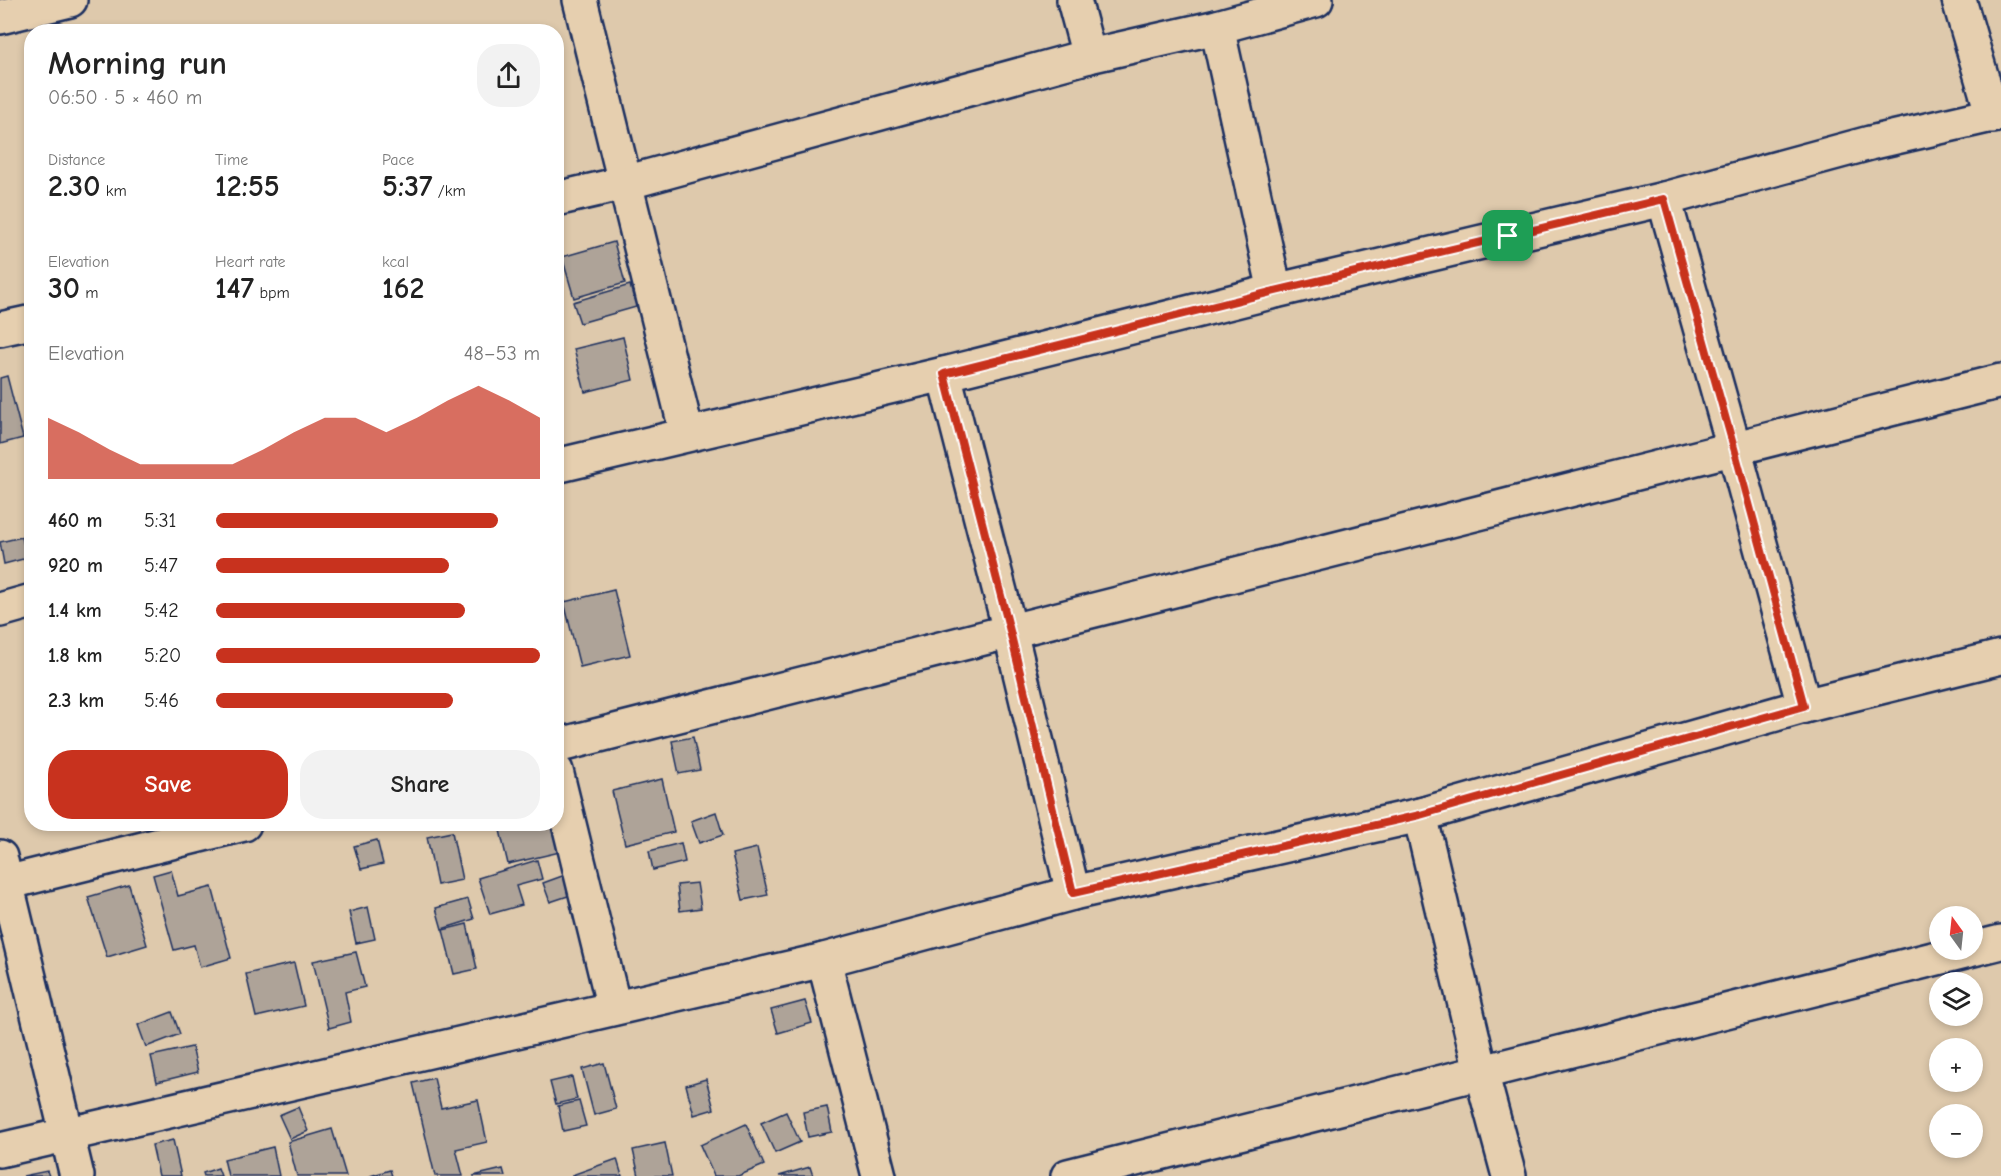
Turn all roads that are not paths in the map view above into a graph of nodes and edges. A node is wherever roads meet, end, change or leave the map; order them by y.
1 (70, 0) edge
2 (580, 0) edge
3 (1074, 0) edge
4 (1316, 0) edge
5 (1959, 0) edge
6 (0, 17) edge
7 (1217, 27) junction
8 (1089, 56) junction
9 (1997, 114) edge
10 (625, 183) junction
11 (564, 197) edge
12 (1664, 199) junction
13 (1275, 291) junction
14 (24, 324) edge
15 (0, 329) edge
16 (944, 374) junction
17 (2001, 381) edge
18 (687, 434) junction
19 (1734, 448) junction
20 (564, 464) edge
21 (24, 604) edge
22 (0, 610) edge
23 (1010, 631) junction
24 (2001, 657) edge
25 (1804, 706) junction
26 (564, 744) edge
27 (564, 804) edge
28 (1420, 815) junction
29 (207, 831) edge
30 (3, 870) edge
31 (1073, 893) junction
32 (2001, 942) edge
33 (824, 960) junction
34 (614, 1008) junction
35 (1481, 1072) junction
36 (66, 1134) junction
37 (0, 1150) edge
38 (77, 1176) edge
39 (879, 1176) edge
40 (1068, 1176) edge
41 (1509, 1176) edge

1 - 6 street
2 - 10 street
3 - 8 street
4 - 7 street
5 - 9 street
7 - 8 street
7 - 13 street
8 - 10 street
9 - 12 street
10 - 11 street
10 - 18 street
12 - 13 street
12 - 19 street
13 - 16 street
14 - 15 street
16 - 18 street
16 - 23 street
17 - 19 street
18 - 20 street
19 - 23 street
19 - 25 street
21 - 22 street
23 - 26 street
23 - 31 street
24 - 25 street
25 - 28 street
27 - 34 street
28 - 31 street
28 - 35 street
29 - 30 street
30 - 36 street
31 - 33 street
32 - 35 street
33 - 34 street
33 - 39 street
34 - 36 street
35 - 40 street
35 - 41 street
36 - 37 street
36 - 38 street

